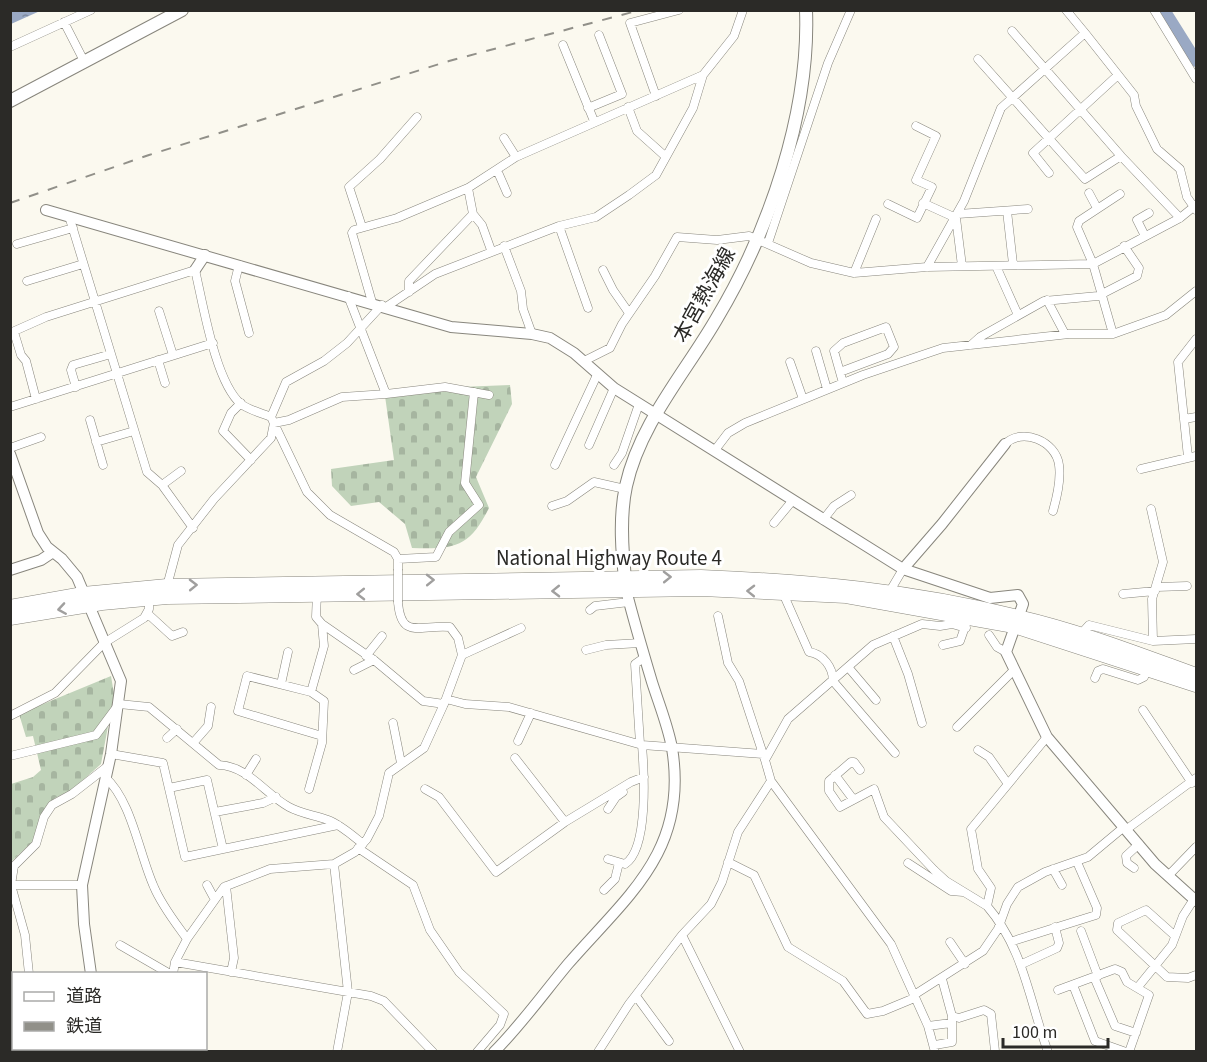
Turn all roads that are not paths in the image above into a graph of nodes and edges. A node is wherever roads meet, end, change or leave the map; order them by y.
1 (90, 10) edge
2 (182, 10) edge
3 (680, 10) edge
4 (743, 10) edge
5 (851, 10) edge
6 (1065, 10) edge
7 (1154, 10) edge
8 (806, 14) edge
9 (64, 22) junction
10 (1012, 31) dead end
11 (1085, 33) junction
12 (599, 35) dead end
13 (563, 45) dead end
14 (10, 47) edge
15 (978, 59) dead end
16 (85, 63) junction
17 (1044, 68) junction
18 (703, 75) junction
19 (1118, 75) junction
20 (1197, 79) edge
21 (656, 96) junction
22 (1013, 96) junction
23 (10, 100) edge
24 (628, 107) junction
25 (588, 108) junction
26 (1081, 110) junction
27 (417, 117) dead end
28 (594, 121) junction
29 (916, 126) dead end
30 (504, 138) dead end
31 (1050, 138) junction
32 (1121, 156) junction
33 (666, 157) junction
34 (516, 158) junction
35 (496, 170) junction
36 (1049, 173) dead end
37 (468, 188) junction
38 (507, 193) dead end
39 (1089, 193) dead end
40 (1120, 194) dead end
41 (923, 203) junction
42 (888, 204) dead end
43 (1097, 208) junction
44 (1196, 208) edge
45 (1028, 209) dead end
46 (46, 210) dead end
47 (1007, 211) junction
48 (1149, 213) dead end
49 (473, 214) junction
50 (69, 216) junction
51 (957, 216) junction
52 (1180, 218) junction
53 (876, 219) dead end
54 (362, 226) junction
55 (559, 226) junction
56 (73, 228) junction
57 (1145, 236) junction
58 (763, 241) junction
59 (17, 244) dead end
60 (504, 246) junction
61 (1124, 246) junction
62 (491, 250) junction
63 (205, 255) junction
64 (83, 264) junction
65 (1013, 264) junction
66 (1093, 264) junction
67 (239, 265) junction
68 (962, 266) junction
69 (996, 266) junction
70 (927, 267) junction
71 (195, 270) junction
72 (603, 270) dead end
73 (854, 273) junction
74 (27, 281) dead end
75 (409, 292) junction
76 (1196, 292) edge
77 (1101, 295) junction
78 (348, 296) junction
79 (1047, 300) junction
80 (96, 302) junction
81 (380, 305) junction
82 (588, 308) dead end
83 (159, 311) dead end
84 (629, 313) junction
85 (1018, 315) junction
86 (361, 330) junction
87 (12, 332) edge
88 (249, 333) dead end
89 (532, 334) junction
90 (1065, 334) junction
91 (1113, 334) junction
92 (1197, 339) edge
93 (213, 343) junction
94 (971, 345) junction
95 (816, 351) dead end
96 (111, 354) junction
97 (173, 355) junction
98 (158, 360) junction
99 (584, 362) junction
100 (790, 362) dead end
101 (840, 372) junction
102 (116, 373) junction
103 (597, 375) junction
104 (165, 383) dead end
105 (843, 383) junction
106 (76, 387) junction
107 (614, 388) junction
108 (828, 389) junction
109 (474, 392) junction
110 (386, 394) junction
111 (489, 394) dead end
112 (36, 399) junction
113 (803, 399) junction
114 (241, 404) junction
115 (639, 404) junction
116 (10, 407) edge
117 (656, 414) junction
118 (1197, 417) edge
119 (1184, 419) junction
120 (90, 420) dead end
121 (272, 420) junction
122 (134, 431) junction
123 (41, 438) dead end
124 (96, 442) junction
125 (1005, 444) joint
126 (589, 445) dead end
127 (10, 448) edge
128 (715, 450) junction
129 (10, 454) edge
130 (1192, 457) edge
131 (251, 460) junction
132 (103, 465) dead end
133 (555, 465) dead end
134 (614, 465) dead end
135 (1141, 468) dead end
136 (181, 471) dead end
137 (162, 485) junction
138 (625, 489) junction
139 (851, 495) dead end
140 (793, 500) junction
141 (552, 506) dead end
142 (1151, 509) dead end
143 (1053, 511) dead end
144 (823, 520) junction
145 (774, 523) dead end
146 (193, 528) junction
147 (53, 552) junction
148 (398, 559) junction
149 (903, 569) junction
150 (10, 570) edge
151 (167, 585) junction
152 (1187, 586) dead end
153 (317, 588) junction
154 (1156, 589) junction
155 (627, 590) junction
156 (782, 591) junction
157 (890, 591) junction
158 (1124, 594) dead end
159 (149, 598) junction
160 (85, 599) junction
161 (10, 607) edge
162 (590, 610) dead end
163 (148, 614) junction
164 (718, 616) dead end
165 (10, 618) edge
166 (1016, 621) junction
167 (967, 622) junction
168 (322, 624) junction
169 (521, 628) dead end
170 (183, 632) dead end
171 (989, 635) dead end
172 (1080, 635) junction
173 (382, 636) dead end
174 (892, 636) junction
175 (1197, 639) edge
176 (1153, 641) junction
177 (104, 643) junction
178 (640, 643) junction
179 (943, 645) dead end
180 (586, 650) dead end
181 (998, 650) junction
182 (288, 652) dead end
183 (462, 655) junction
184 (366, 656) junction
185 (645, 657) junction
186 (374, 660) junction
187 (848, 667) junction
188 (1147, 669) junction
189 (354, 670) dead end
190 (1014, 670) junction
191 (1197, 675) edge
192 (1095, 678) dead end
193 (833, 681) junction
194 (281, 684) junction
195 (1197, 685) edge
196 (311, 693) junction
197 (876, 699) dead end
198 (445, 701) junction
199 (119, 704) junction
200 (212, 707) dead end
201 (1143, 710) dead end
202 (531, 713) junction
203 (10, 716) edge
204 (393, 723) dead end
205 (922, 723) dead end
206 (957, 728) dead end
207 (177, 729) junction
208 (322, 736) junction
209 (1047, 737) junction
210 (167, 738) dead end
211 (518, 741) dead end
212 (194, 742) junction
213 (641, 744) junction
214 (671, 747) junction
215 (978, 750) dead end
216 (895, 753) dead end
217 (111, 754) junction
218 (10, 756) edge
219 (764, 757) junction
220 (515, 758) dead end
221 (256, 759) dead end
222 (401, 763) junction
223 (108, 766) junction
224 (861, 770) dead end
225 (246, 775) junction
226 (835, 775) junction
227 (105, 777) junction
228 (644, 777) junction
229 (771, 781) junction
230 (1194, 781) edge
231 (631, 782) junction
232 (1008, 784) junction
233 (169, 788) junction
234 (309, 789) dead end
235 (425, 789) dead end
236 (276, 797) junction
237 (853, 799) junction
238 (608, 809) dead end
239 (215, 812) junction
240 (565, 822) junction
241 (338, 825) junction
242 (1125, 828) junction
243 (1139, 844) junction
244 (360, 846) junction
245 (1197, 847) edge
246 (223, 849) junction
247 (608, 859) dead end
248 (728, 862) junction
249 (1077, 862) junction
250 (619, 863) junction
251 (908, 863) dead end
252 (334, 864) junction
253 (1134, 868) dead end
254 (1053, 869) junction
255 (1168, 876) junction
256 (11, 885) edge
257 (82, 885) junction
258 (207, 885) dead end
259 (1062, 885) dead end
260 (226, 886) junction
261 (604, 891) dead end
262 (965, 892) junction
263 (214, 898) junction
264 (1196, 900) edge
265 (987, 906) junction
266 (1002, 923) junction
267 (1055, 927) junction
268 (1081, 931) dead end
269 (682, 935) junction
270 (1174, 935) junction
271 (187, 939) junction
272 (1013, 941) junction
273 (950, 942) dead end
274 (120, 945) dead end
275 (174, 962) junction
276 (965, 964) junction
277 (1023, 964) junction
278 (1155, 965) junction
279 (30, 972) edge
280 (92, 972) edge
281 (167, 972) edge
282 (172, 972) edge
283 (231, 972) junction
284 (1197, 975) edge
285 (1096, 976) junction
286 (942, 979) junction
287 (1073, 985) junction
288 (1138, 987) junction
289 (1058, 990) dead end
290 (348, 992) junction
291 (914, 995) junction
292 (636, 996) junction
293 (952, 1020) junction
294 (928, 1026) junction
295 (1136, 1033) junction
296 (669, 1041) dead end
297 (935, 1048) edge
298 (995, 1051) edge
299 (337, 1052) edge
300 (433, 1052) edge
301 (477, 1052) edge
302 (494, 1052) edge
303 (598, 1052) edge
304 (740, 1052) edge
305 (1048, 1052) edge
306 (1128, 1052) edge

1 - 9 street
2 - 16 main road
3 - 21 street
4 - 18 street
5 - 58 street
6 - 11 street
7 - 20 street
8 - 58 main road, 本宮熱海線
9 - 14 street
9 - 16 street
10 - 17 street
11 - 17 street
11 - 19 street
12 - 25 street
13 - 25 street
15 - 22 street
16 - 23 main road
17 - 22 street
17 - 26 street
18 - 21 street
18 - 33 street
19 - 26 street
19 - 44 street
21 - 24 street
22 - 31 street
22 - 51 street
24 - 28 street
24 - 33 street
25 - 28 street
26 - 31 street
26 - 32 street
27 - 54 street
28 - 34 street
29 - 41 street
30 - 34 street
31 - 32 street
31 - 36 street
32 - 52 street
33 - 55 street
34 - 35 street
35 - 37 street
35 - 38 street
37 - 49 street
37 - 54 street
39 - 43 street
40 - 43 street
41 - 42 street
41 - 51 street
43 - 66 street
44 - 52 street
45 - 47 street
46 - 50 street
47 - 51 street
47 - 65 street
48 - 57 street
49 - 62 street
49 - 75 street
50 - 56 street
50 - 63 street
51 - 68 street
51 - 70 street
52 - 57 street
53 - 73 street
54 - 81 street
55 - 60 street
55 - 82 street
56 - 59 street
56 - 64 street
57 - 61 street
58 - 73 street
58 - 84 street
58 - 117 main road, 本宮熱海線
60 - 62 street
60 - 89 street
61 - 66 street
61 - 77 street
62 - 75 street
63 - 67 street
63 - 71 street
64 - 74 street
64 - 80 street
65 - 66 street
65 - 69 street
66 - 77 street
67 - 78 street
67 - 88 street
68 - 69 street
68 - 70 street
69 - 85 street
70 - 73 street
71 - 80 street
71 - 93 street
72 - 84 street
75 - 81 street
76 - 91 street
77 - 79 street
77 - 91 street
78 - 81 street
78 - 86 street
79 - 85 street
79 - 90 street
80 - 87 street
80 - 96 street
81 - 86 street
81 - 89 street
83 - 97 street
84 - 99 street
85 - 94 street
86 - 110 street
86 - 121 street
87 - 112 street
89 - 99 street
90 - 91 street
90 - 94 street
92 - 119 street
93 - 97 street
93 - 114 street
94 - 105 street
95 - 108 street
96 - 102 street
96 - 106 street
97 - 98 street
98 - 102 street
98 - 104 street
99 - 103 street
100 - 113 street
101 - 101 street
101 - 105 street
102 - 106 street
102 - 122 street
103 - 107 street
103 - 133 street
105 - 108 street
106 - 112 street
107 - 115 street
107 - 126 street
108 - 113 street
109 - 110 street
109 - 111 street
109 - 148 street
110 - 121 street
112 - 116 street
113 - 128 street
114 - 121 street
114 - 131 street
115 - 117 street
115 - 134 street
117 - 128 street
117 - 138 main road, 本宮熱海線
118 - 119 street
119 - 130 street
120 - 124 street
121 - 131 street
121 - 148 street
122 - 124 street
122 - 137 street
123 - 127 street
124 - 132 street
125 - 143 street
125 - 149 street
128 - 140 street
129 - 147 street
130 - 135 street
131 - 146 street
136 - 137 street
137 - 146 street
138 - 141 street
138 - 155 main road, 本宮熱海線
139 - 144 street
140 - 144 street
140 - 145 street
142 - 154 street
144 - 149 street
146 - 151 street
147 - 150 street
147 - 160 street
148 - 183 street, bridge
149 - 157 street
149 - 166 street
151 -> 153 highway, National Highway Route 4
151 - 160 highway, National Highway Route 4
152 - 154 street
153 - 155 highway, National Highway Route 4
153 - 159 highway, National Highway Route 4
153 - 168 street
154 - 158 street
154 - 176 street
156 -> 155 highway, National Highway Route 4
155 -> 157 highway, National Highway Route 4
155 - 162 street
155 - 178 street
156 - 167 highway, National Highway Route 4
156 - 193 street
157 - 166 highway, National Highway Route 4
159 - 160 highway, National Highway Route 4
159 - 163 street
160 - 161 highway, National Highway Route 4
160 -> 165 highway, National Highway Route 4
160 - 177 street
163 - 170 street
163 - 177 street
164 - 219 street
166 - 167 highway, National Highway Route 4
166 - 172 highway, National Highway Route 4
166 - 181 street
166 - 188 highway, National Highway Route 4
167 - 174 street
167 - 179 street
168 - 184 street
168 - 196 street
169 - 183 street
171 - 181 street
172 - 176 street
172 - 191 highway, National Highway Route 4
173 - 184 street
174 - 187 street
174 - 205 street
175 - 176 street
177 - 199 street
177 - 203 street
178 - 180 street
178 - 185 street
181 - 190 street
182 - 194 street
183 - 198 street
184 - 186 street
185 - 213 street
185 - 214 street
186 - 189 street
186 - 198 street
187 - 193 street
187 - 197 street
188 - 192 street
188 - 195 highway, National Highway Route 4
190 - 206 street
190 - 209 street
193 - 216 street
193 - 219 street
194 - 196 street
194 - 208 street
196 - 208 street
198 - 202 street
198 - 222 street
199 - 207 street
199 - 217 street
199 - 218 street
200 - 212 street
201 - 230 street
202 - 211 street
202 - 213 street
204 - 222 street
207 - 210 street
207 - 212 street
208 - 234 street
209 - 232 street
209 - 242 street
212 - 225 street
213 - 214 street
213 - 228 street
214 - 219 street
214 - 302 street
215 - 232 street
217 - 223 street
217 - 233 street
219 - 229 street
220 - 240 street
221 - 225 street
222 - 244 street
223 - 227 street
223 - 256 street
224 - 226 street
225 - 236 street
226 - 237 street
226 - 237 street
227 - 257 street
227 - 271 street
228 - 231 street
228 - 250 street
229 - 248 street
229 - 291 street
230 - 242 street
231 - 238 street
231 - 240 street
232 - 265 street
233 - 239 street
233 - 246 street
235 - 240 street
236 - 239 street
236 - 241 street
237 - 262 street
239 - 246 street
241 - 244 street
241 - 246 street
242 - 243 street
242 - 249 street
243 - 253 street
243 - 255 street
244 - 252 street
244 - 301 street
245 - 255 street
247 - 250 street
248 - 269 street
248 - 291 street
249 - 254 street
249 - 267 street
250 - 261 street
251 - 262 street
252 - 260 street
252 - 290 street
254 - 259 street
254 - 266 street
255 - 264 street
256 - 257 street
256 - 279 street
257 - 280 street
258 - 263 street
260 - 263 street
260 - 283 street
262 - 265 street
263 - 271 street
264 - 270 street
265 - 266 street
266 - 272 street
266 - 276 street
267 - 272 street
267 - 277 street
268 - 285 street
269 - 292 street
269 - 304 street
270 - 278 street
270 - 278 street
271 - 275 street
272 - 277 street
273 - 276 street
274 - 281 street
275 - 282 street
275 - 283 street
276 - 286 street
277 - 305 street
278 - 284 street
278 - 288 street
283 - 290 street
285 - 287 street
285 - 288 street
285 - 295 street
286 - 291 street
286 - 293 street
287 - 289 street
287 - 306 street
288 - 295 street
290 - 299 street
290 - 300 street
291 - 294 street
292 - 296 street
292 - 303 street
293 - 294 street
293 - 297 street
293 - 298 street
294 - 297 street
295 - 306 street

